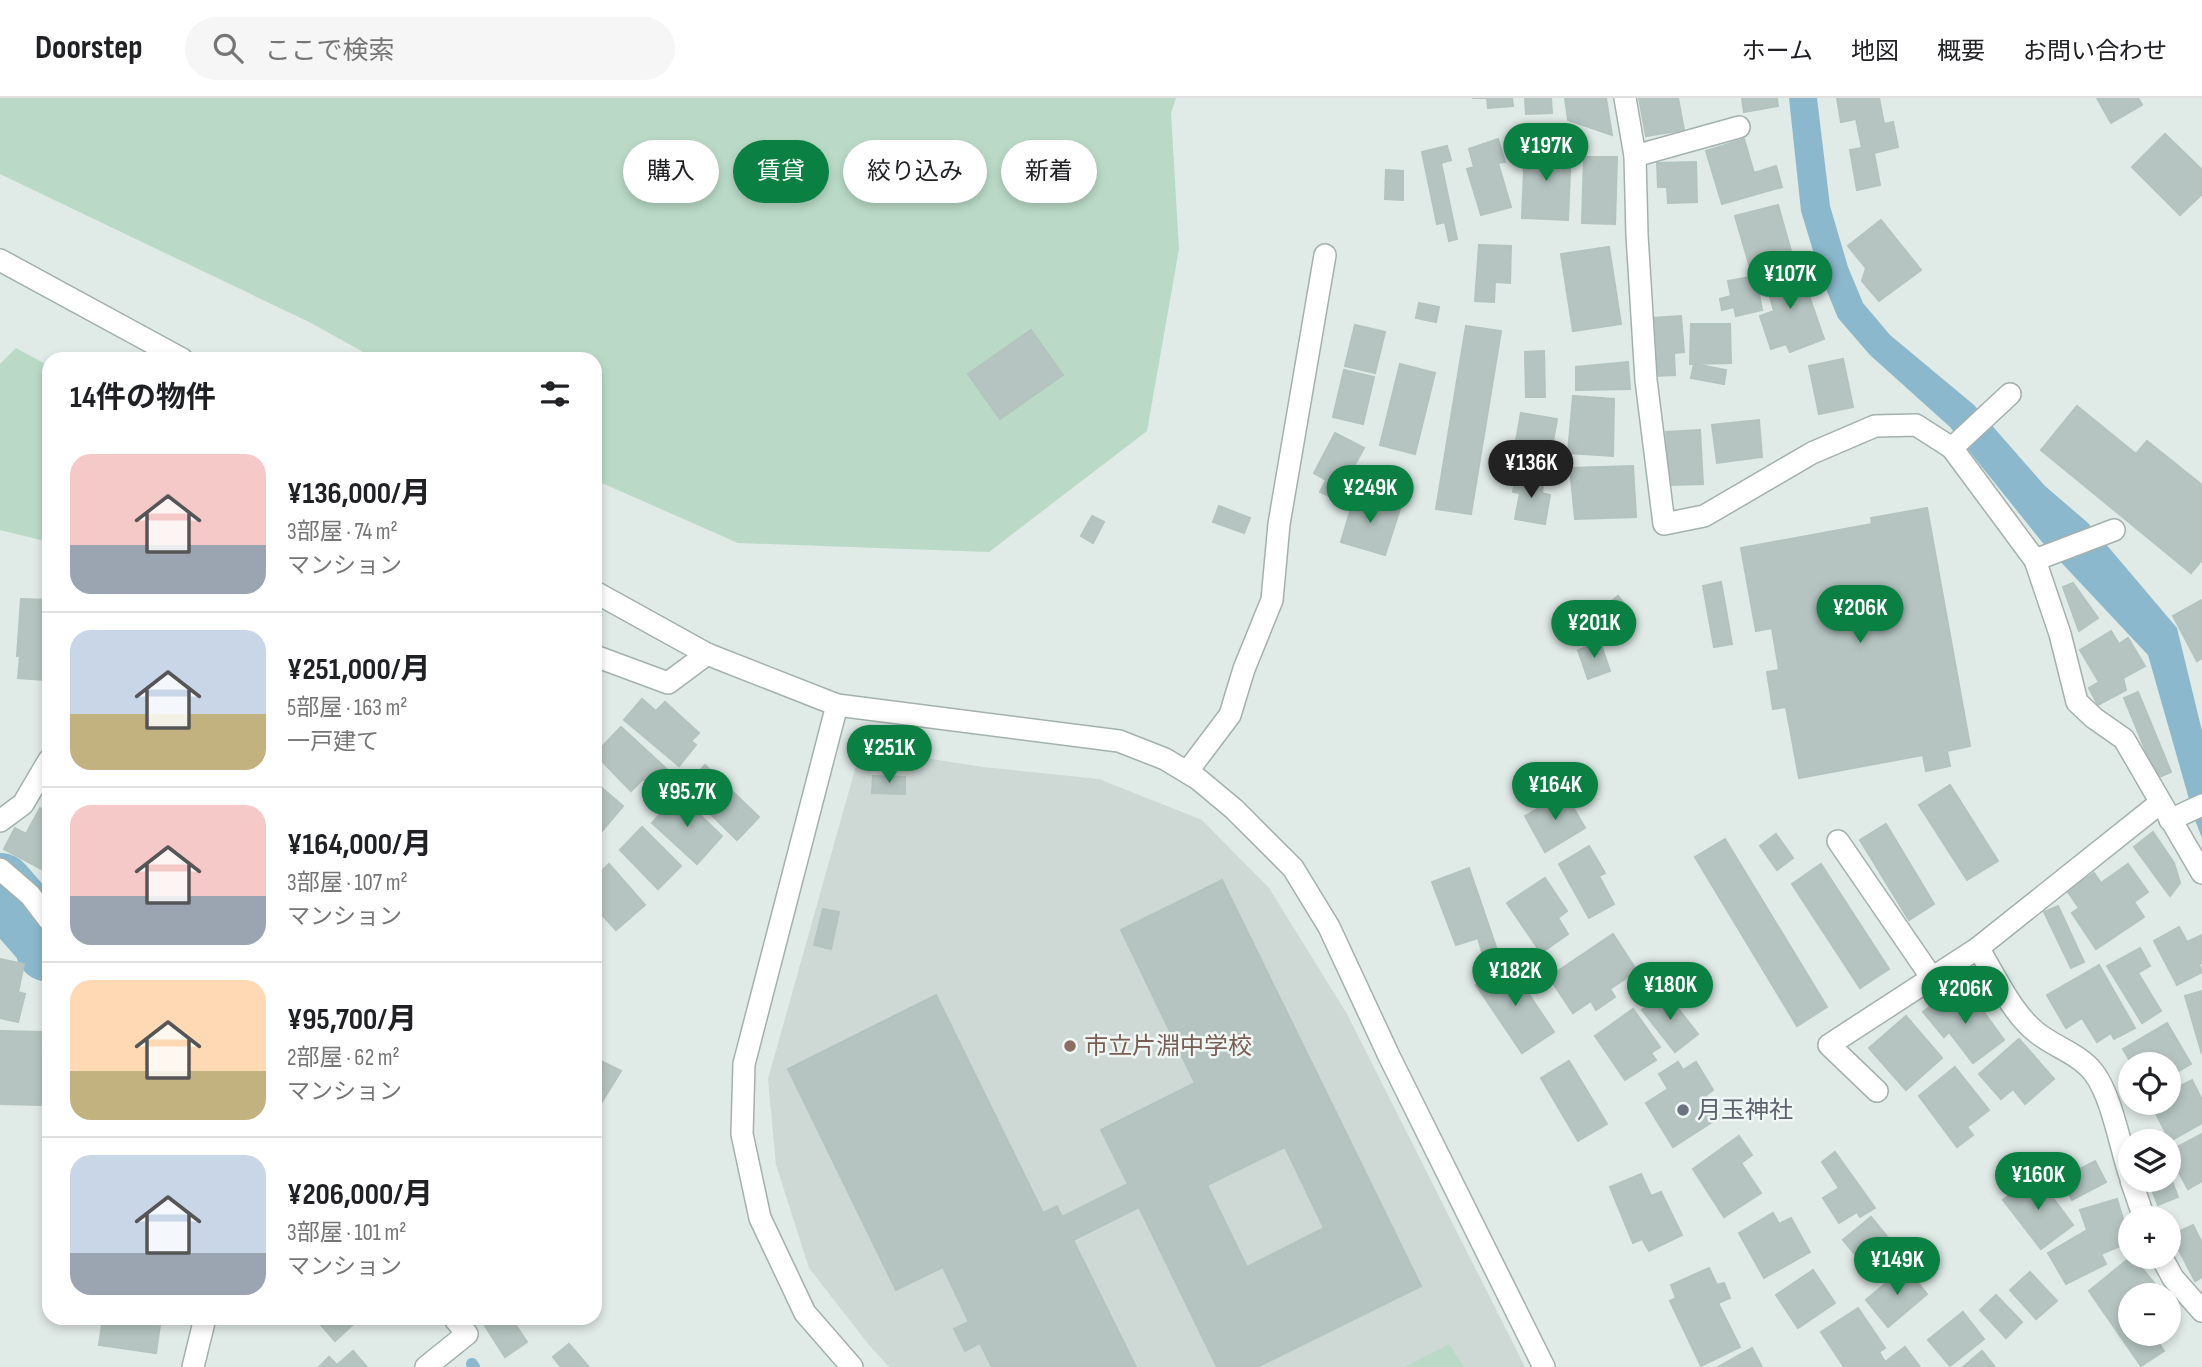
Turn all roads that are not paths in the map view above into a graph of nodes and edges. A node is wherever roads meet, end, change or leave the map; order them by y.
1 (1625, 98) edge
2 (1739, 127) dead end
3 (1635, 156) junction
4 (1325, 255) dead end
5 (0, 260) edge
6 (169, 352) edge
7 (2010, 394) dead end
8 (1952, 448) junction
9 (2114, 530) dead end
10 (2035, 560) junction
11 (602, 596) edge
12 (707, 654) junction
13 (602, 659) edge
14 (837, 705) junction
15 (42, 772) edge
16 (1187, 772) junction
17 (2198, 807) edge
18 (2165, 811) junction
19 (0, 821) edge
20 (1838, 841) dead end
21 (0, 869) edge
22 (2202, 873) edge
23 (42, 911) edge
24 (1978, 948) junction
25 (1932, 978) junction
26 (1877, 1091) dead end
27 (2118, 1136) edge
28 (2168, 1269) edge
29 (2202, 1311) edge
30 (203, 1325) edge
31 (460, 1325) edge
32 (193, 1367) edge
33 (426, 1367) edge
34 (852, 1367) edge
35 (1544, 1367) edge

1 - 3 street
2 - 3 street
3 - 8 street
4 - 16 street
5 - 6 street
7 - 8 street
8 - 10 street
9 - 10 street
10 - 18 street
11 - 12 street
12 - 13 street
12 - 14 street
14 - 16 street
14 - 34 street
15 - 19 street
16 - 35 street
17 - 18 street
18 - 22 street
18 - 24 street
20 - 25 street
21 - 23 street
24 - 25 street
24 - 27 street
25 - 26 street
28 - 29 street
30 - 32 street
31 - 33 street

